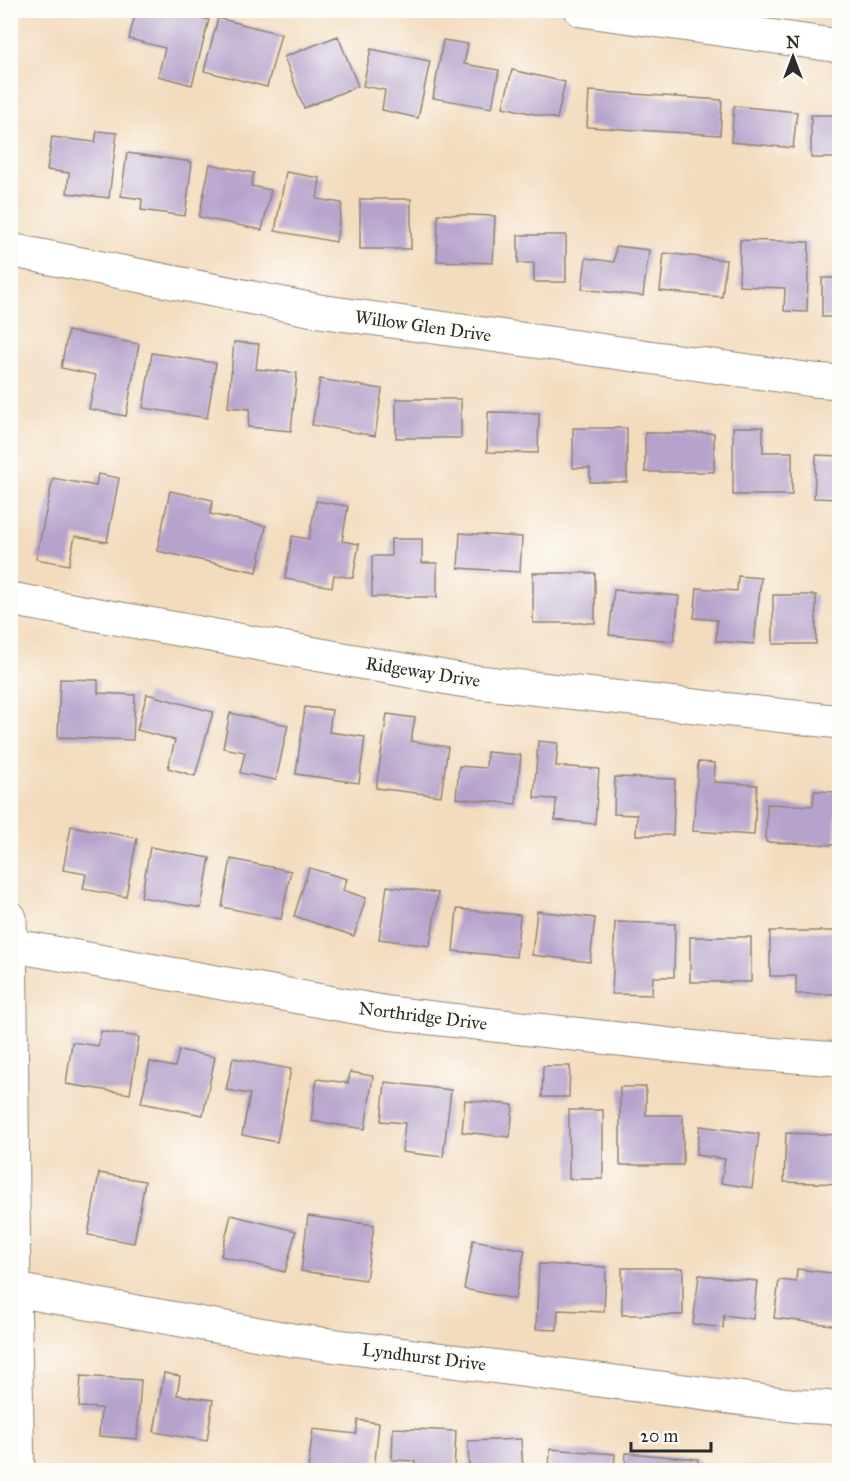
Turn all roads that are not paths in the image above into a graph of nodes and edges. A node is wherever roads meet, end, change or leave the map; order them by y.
1 (581, 10) edge
2 (840, 46) edge
3 (10, 250) edge
4 (840, 382) edge
5 (10, 599) edge
6 (840, 722) edge
7 (11, 936) edge
8 (840, 1059) edge
9 (12, 1290) edge
10 (840, 1408) edge
11 (18, 1470) edge

1 - 2 street
3 - 4 street, Willow Glen Drive
5 - 6 street, Ridgeway Drive
7 - 8 street, Northridge Drive
7 - 9 street
9 - 10 street, Lyndhurst Drive
9 - 11 street

